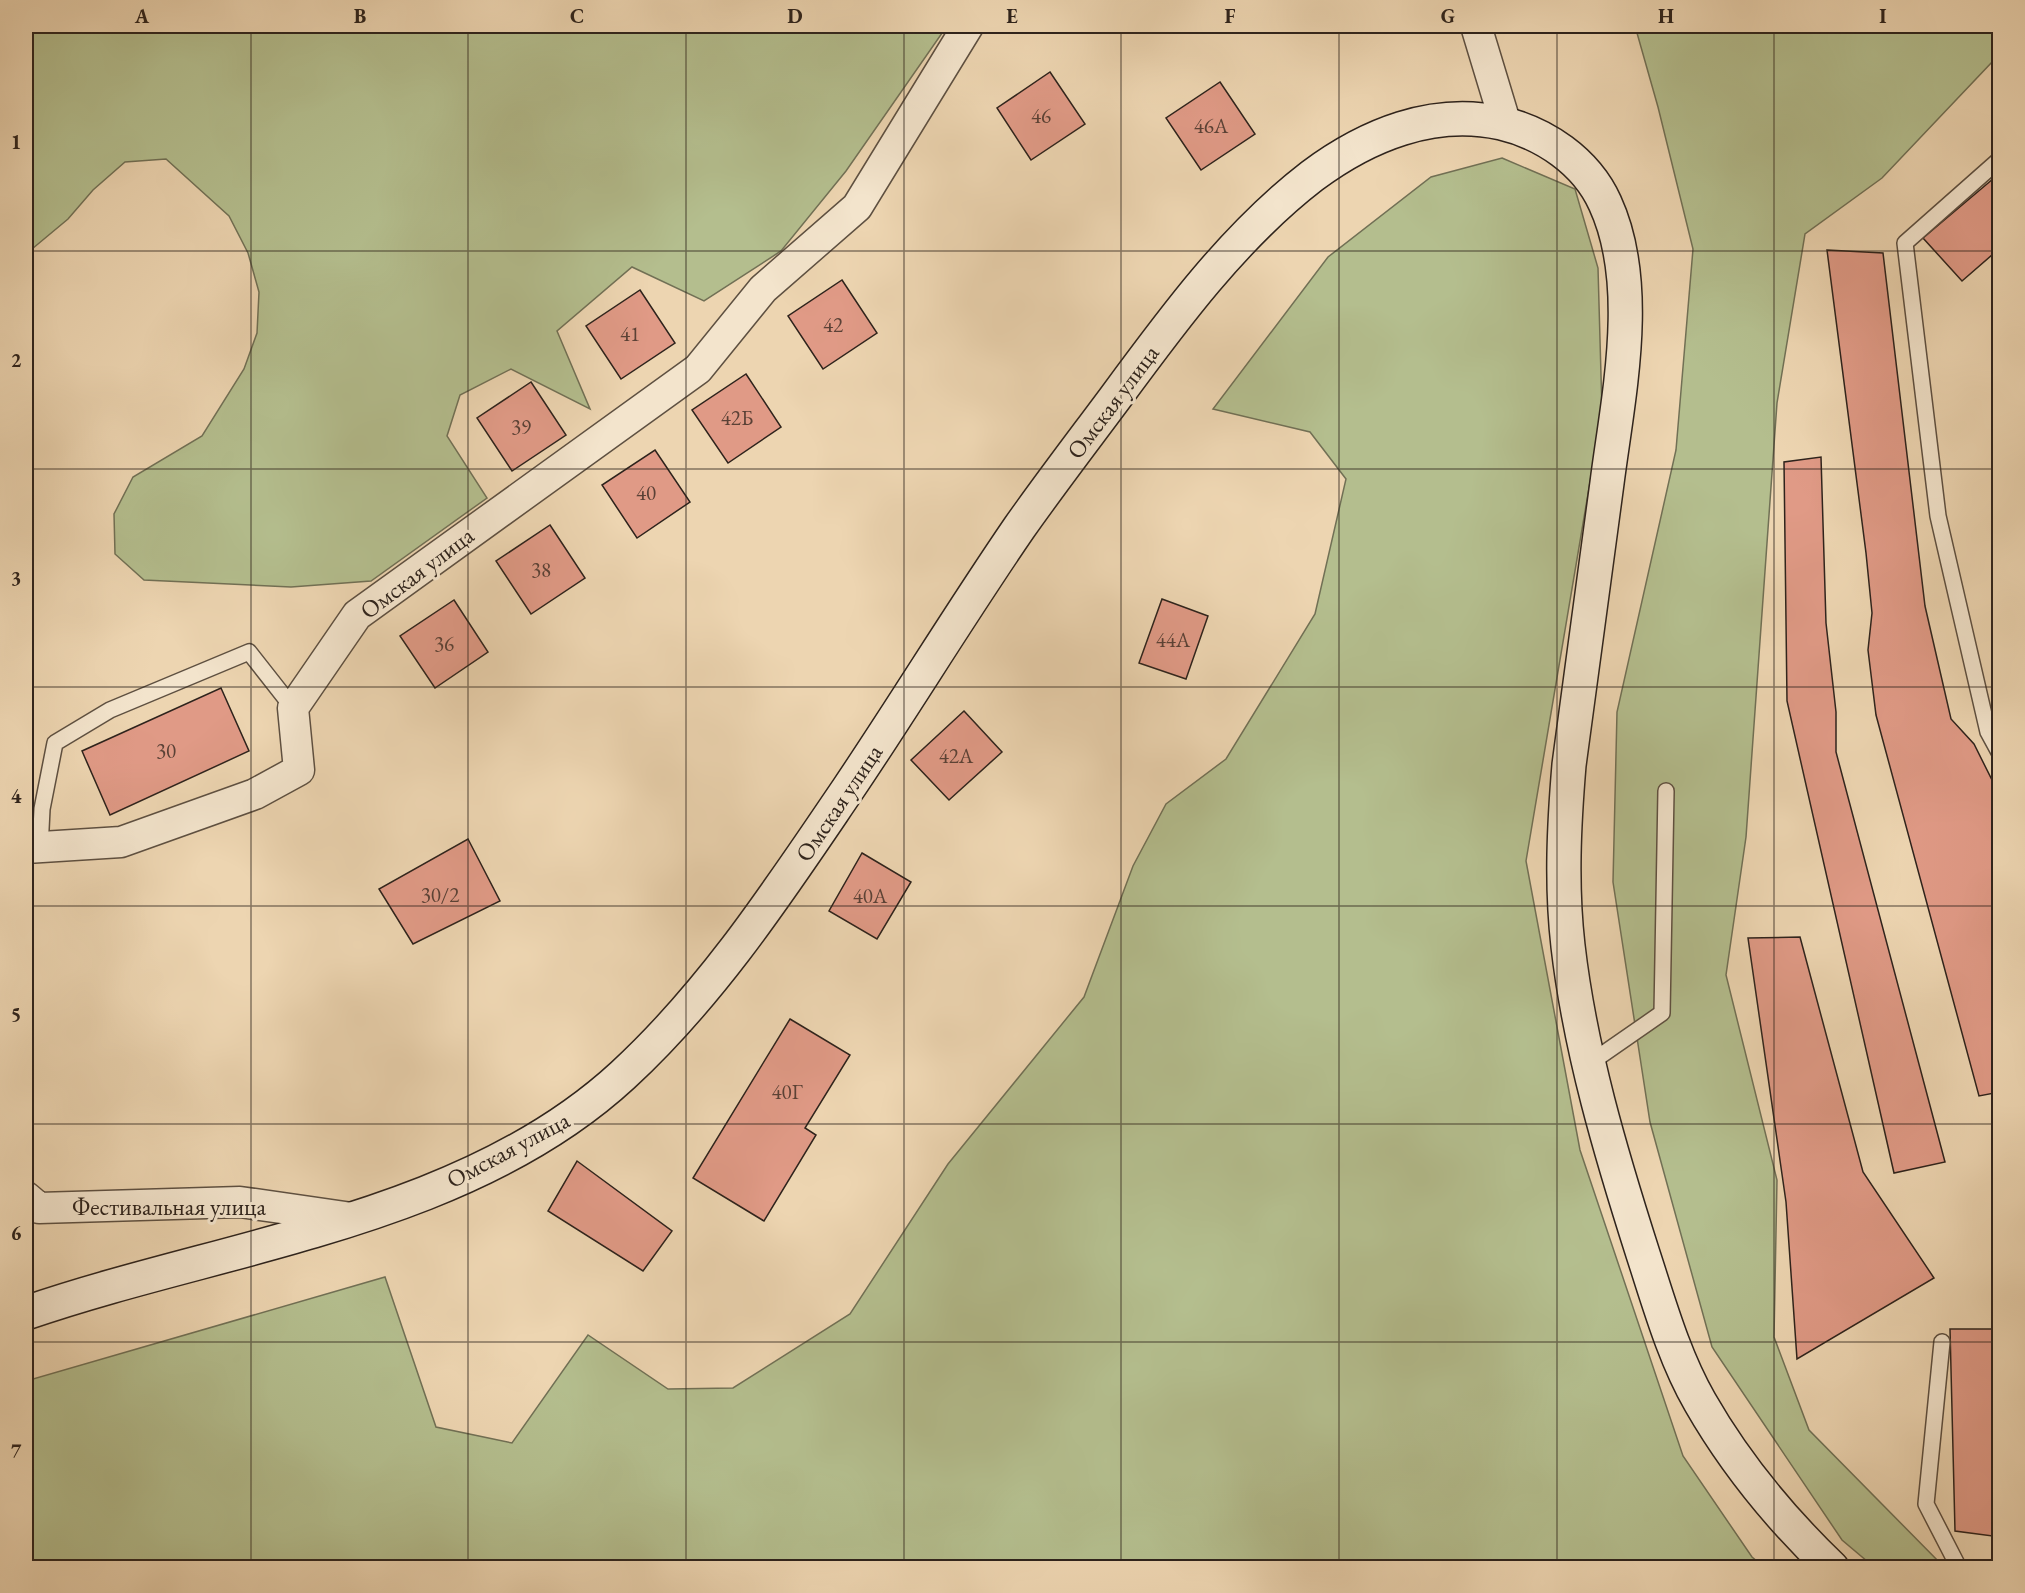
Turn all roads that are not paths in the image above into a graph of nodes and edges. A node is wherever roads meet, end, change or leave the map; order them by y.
1 (968, 26) edge
2 (1476, 26) edge
3 (1512, 126) junction
4 (2000, 159) edge
5 (293, 708) junction
6 (2000, 754) edge
7 (1666, 791) dead end
8 (33, 848) edge
9 (1590, 1063) junction
10 (26, 1197) edge
11 (352, 1218) junction
12 (26, 1313) edge
13 (1942, 1342) dead end
14 (1832, 1568) edge
15 (1959, 1568) edge

1 - 5 street, Омская улица
2 - 3 street
3 - 9 main road, Омская улица
3 - 11 main road, Омская улица
4 - 6 lane
5 - 8 street
5 - 8 lane
7 - 9 lane
9 - 14 main road, Омская улица
10 - 11 street, Фестивальная улица
11 - 12 main road, Омская улица
13 - 15 lane

